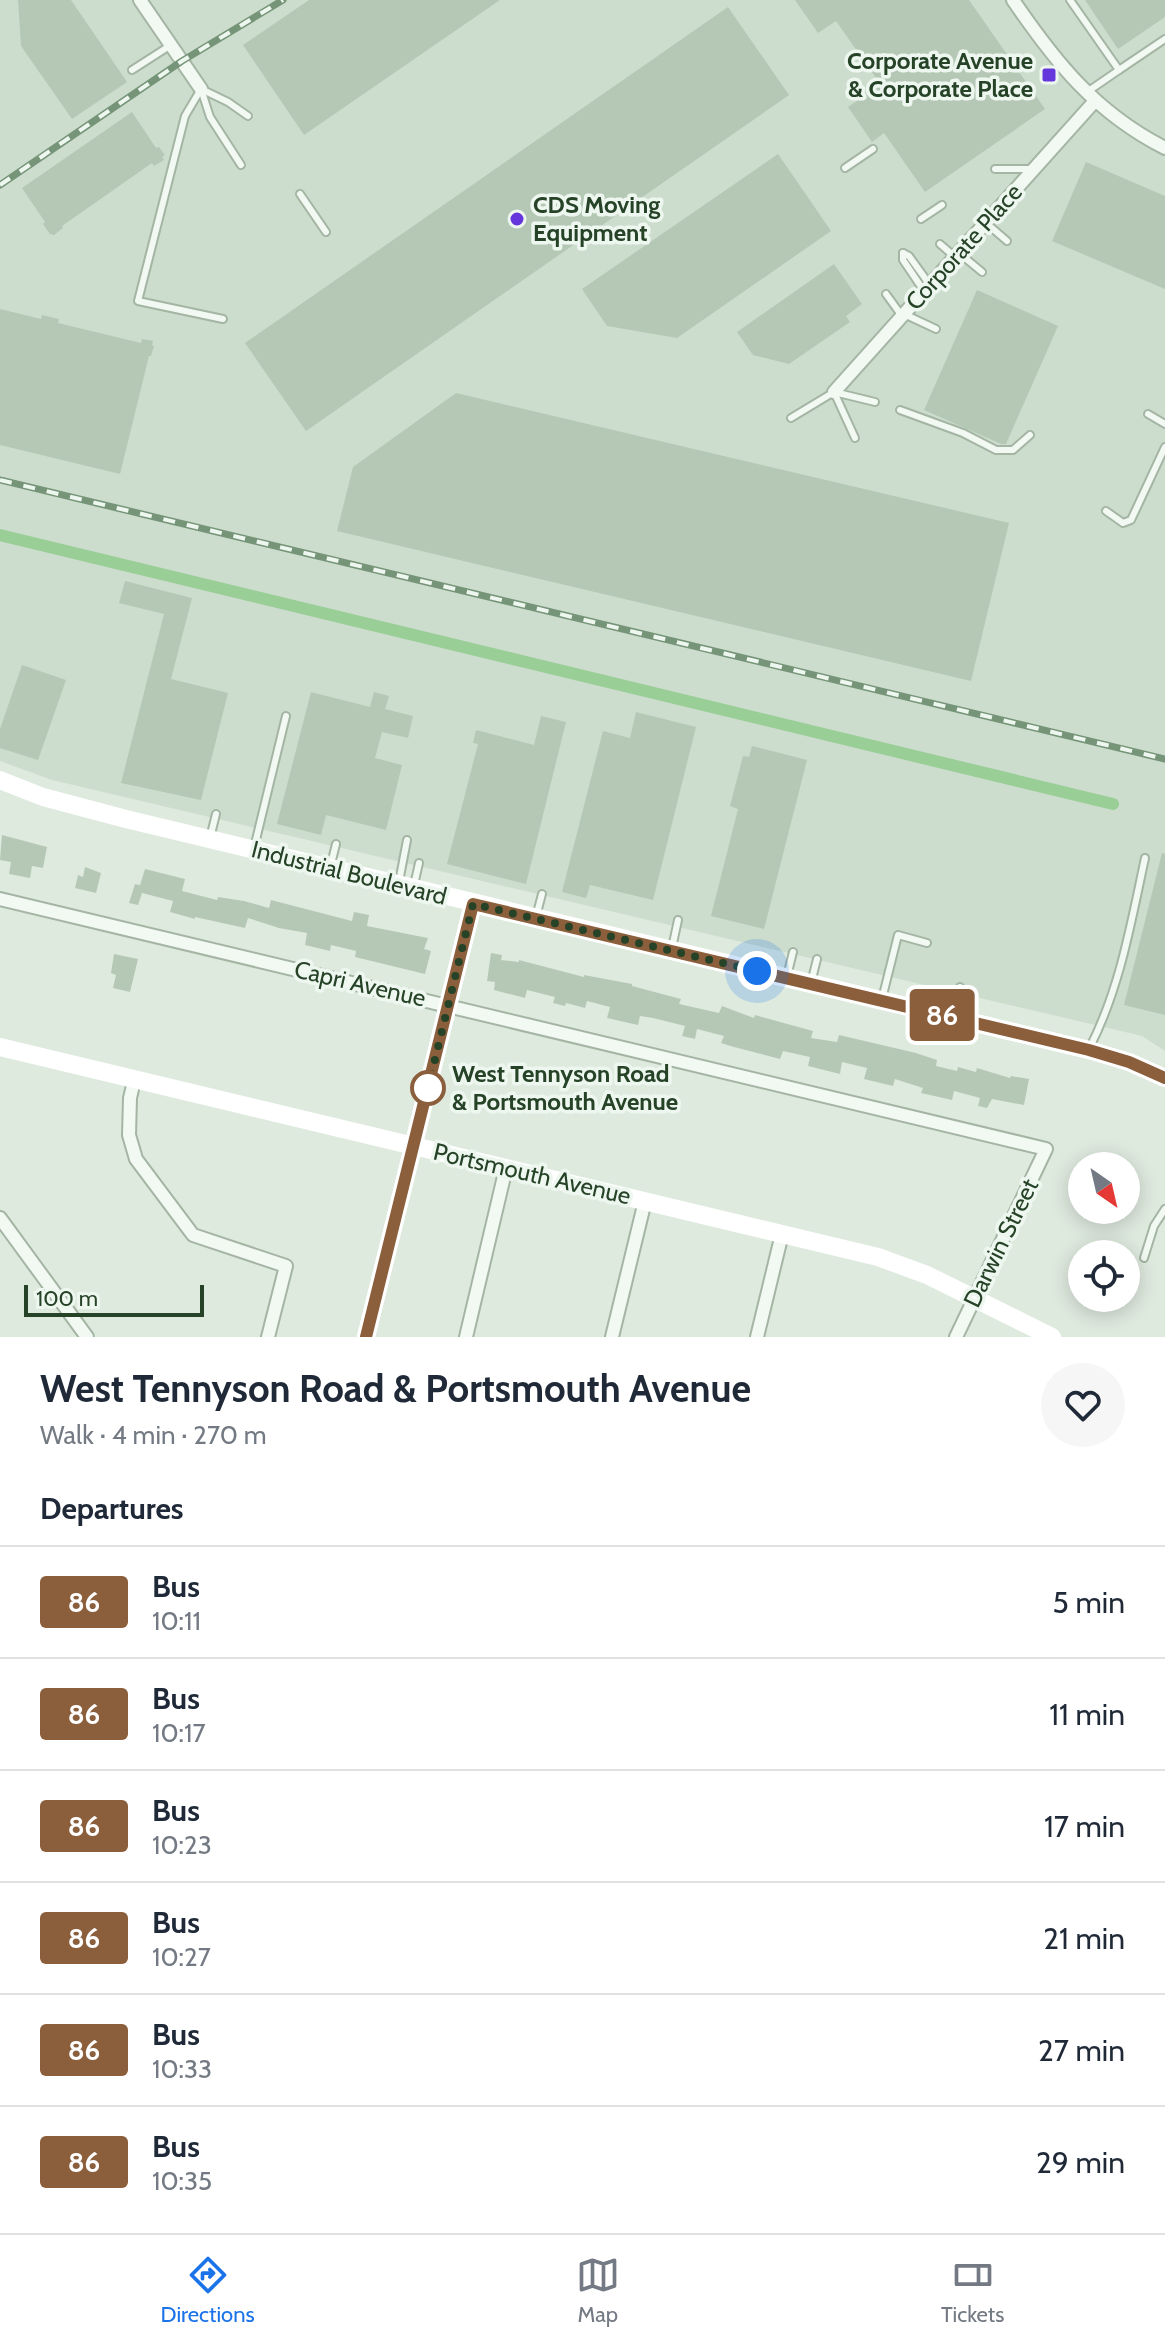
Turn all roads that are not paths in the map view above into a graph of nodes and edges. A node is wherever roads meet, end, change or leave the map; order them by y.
1 (140, 0) edge
2 (1013, 0) edge
3 (1070, 0) edge
4 (1165, 39) edge
5 (171, 45) junction
6 (132, 70) dead end
7 (1119, 70) junction
8 (201, 89) junction
9 (1090, 98) junction
10 (248, 116) dead end
11 (1165, 148) edge
12 (873, 149) dead end
13 (241, 165) dead end
14 (845, 168) dead end
15 (995, 169) dead end
16 (1034, 169) junction
17 (300, 194) dead end
18 (942, 205) dead end
19 (921, 219) dead end
20 (986, 223) junction
21 (326, 232) dead end
22 (1007, 241) dead end
23 (940, 244) dead end
24 (957, 256) junction
25 (982, 272) dead end
26 (927, 288) junction
27 (886, 294) dead end
28 (903, 315) junction
29 (223, 319) dead end
30 (936, 329) dead end
31 (834, 392) junction
32 (875, 402) dead end
33 (900, 410) dead end
34 (1148, 414) dead end
35 (791, 418) dead end
36 (1165, 424) edge
37 (1030, 435) dead end
38 (855, 438) dead end
39 (1165, 447) edge
40 (1106, 511) dead end
41 (286, 716) dead end
42 (0, 780) edge
43 (216, 814) dead end
44 (210, 839) junction
45 (407, 840) dead end
46 (336, 844) dead end
47 (253, 850) junction
48 (1145, 858) dead end
49 (419, 863) dead end
50 (330, 868) junction
51 (406, 887) junction
52 (542, 894) dead end
53 (0, 899) edge
54 (473, 904) junction
55 (536, 919) junction
56 (678, 920) dead end
57 (927, 943) dead end
58 (671, 951) junction
59 (793, 952) dead end
60 (817, 959) dead end
61 (786, 978) junction
62 (811, 984) junction
63 (960, 987) dead end
64 (882, 1001) junction
65 (448, 1005) junction
66 (953, 1018) junction
67 (0, 1047) edge
68 (1089, 1050) junction
69 (1165, 1078) edge
70 (134, 1081) junction
71 (413, 1145) junction
72 (1046, 1149) joint
73 (506, 1168) junction
74 (645, 1201) junction
75 (1165, 1209) edge
76 (0, 1218) edge
77 (782, 1234) junction
78 (1144, 1258) dead end
79 (975, 1299) junction
80 (87, 1337) edge
81 (268, 1337) edge
82 (366, 1337) edge
83 (466, 1337) edge
84 (612, 1337) edge
85 (757, 1337) edge
86 (956, 1337) edge
87 (1052, 1337) edge

1 - 5 street
2 - 9 street
3 - 7 lane
4 - 7 lane
5 - 6 lane
5 - 8 street
7 - 9 lane
8 - 10 lane
8 - 13 lane
8 - 29 lane
9 - 11 street
9 - 16 street, Corporate Place
12 - 14 lane
15 - 16 lane
16 - 20 street, Corporate Place
17 - 21 lane
18 - 19 lane
20 - 22 lane
20 - 24 street, Corporate Place
23 - 24 lane
24 - 25 lane
24 - 26 street, Corporate Place
26 - 26 lane
26 - 28 street, Corporate Place
27 - 28 lane
28 - 30 lane
28 - 31 street, Corporate Place
31 - 32 lane
31 - 35 lane
31 - 38 lane
33 - 37 lane
34 - 36 lane
39 - 40 lane
41 - 47 lane
42 - 44 main road, Industrial Boulevard
43 - 44 lane
44 - 47 main road, Industrial Boulevard
45 - 51 lane
46 - 50 lane
47 - 50 main road, Industrial Boulevard
48 - 68 lane
49 - 51 lane
50 - 51 main road, Industrial Boulevard
51 - 54 main road, Industrial Boulevard
52 - 55 lane
53 - 65 street, Capri Avenue
54 - 55 main road, Industrial Boulevard
54 - 65 main road
55 - 58 main road, Industrial Boulevard
56 - 58 lane
57 - 64 lane
58 - 61 main road, Industrial Boulevard
59 - 61 lane
60 - 62 lane
61 - 62 main road, Industrial Boulevard
62 - 64 main road, Industrial Boulevard
63 - 66 lane
64 - 66 main road, Industrial Boulevard
65 - 71 main road
65 - 72 street, Capri Avenue
66 - 68 main road, Industrial Boulevard
67 - 70 main road, Portsmouth Avenue
68 - 69 main road, Industrial Boulevard
70 - 71 main road, Portsmouth Avenue
70 - 81 street
71 - 73 main road, Portsmouth Avenue
71 - 82 main road
72 - 79 street, Darwin Street
73 - 74 main road, Portsmouth Avenue
73 - 83 street
74 - 77 main road, Portsmouth Avenue
74 - 84 street
75 - 78 lane
76 - 80 street
77 - 79 main road, Portsmouth Avenue
77 - 85 street
79 - 86 street, Darwin Street
79 - 87 main road, Portsmouth Avenue

